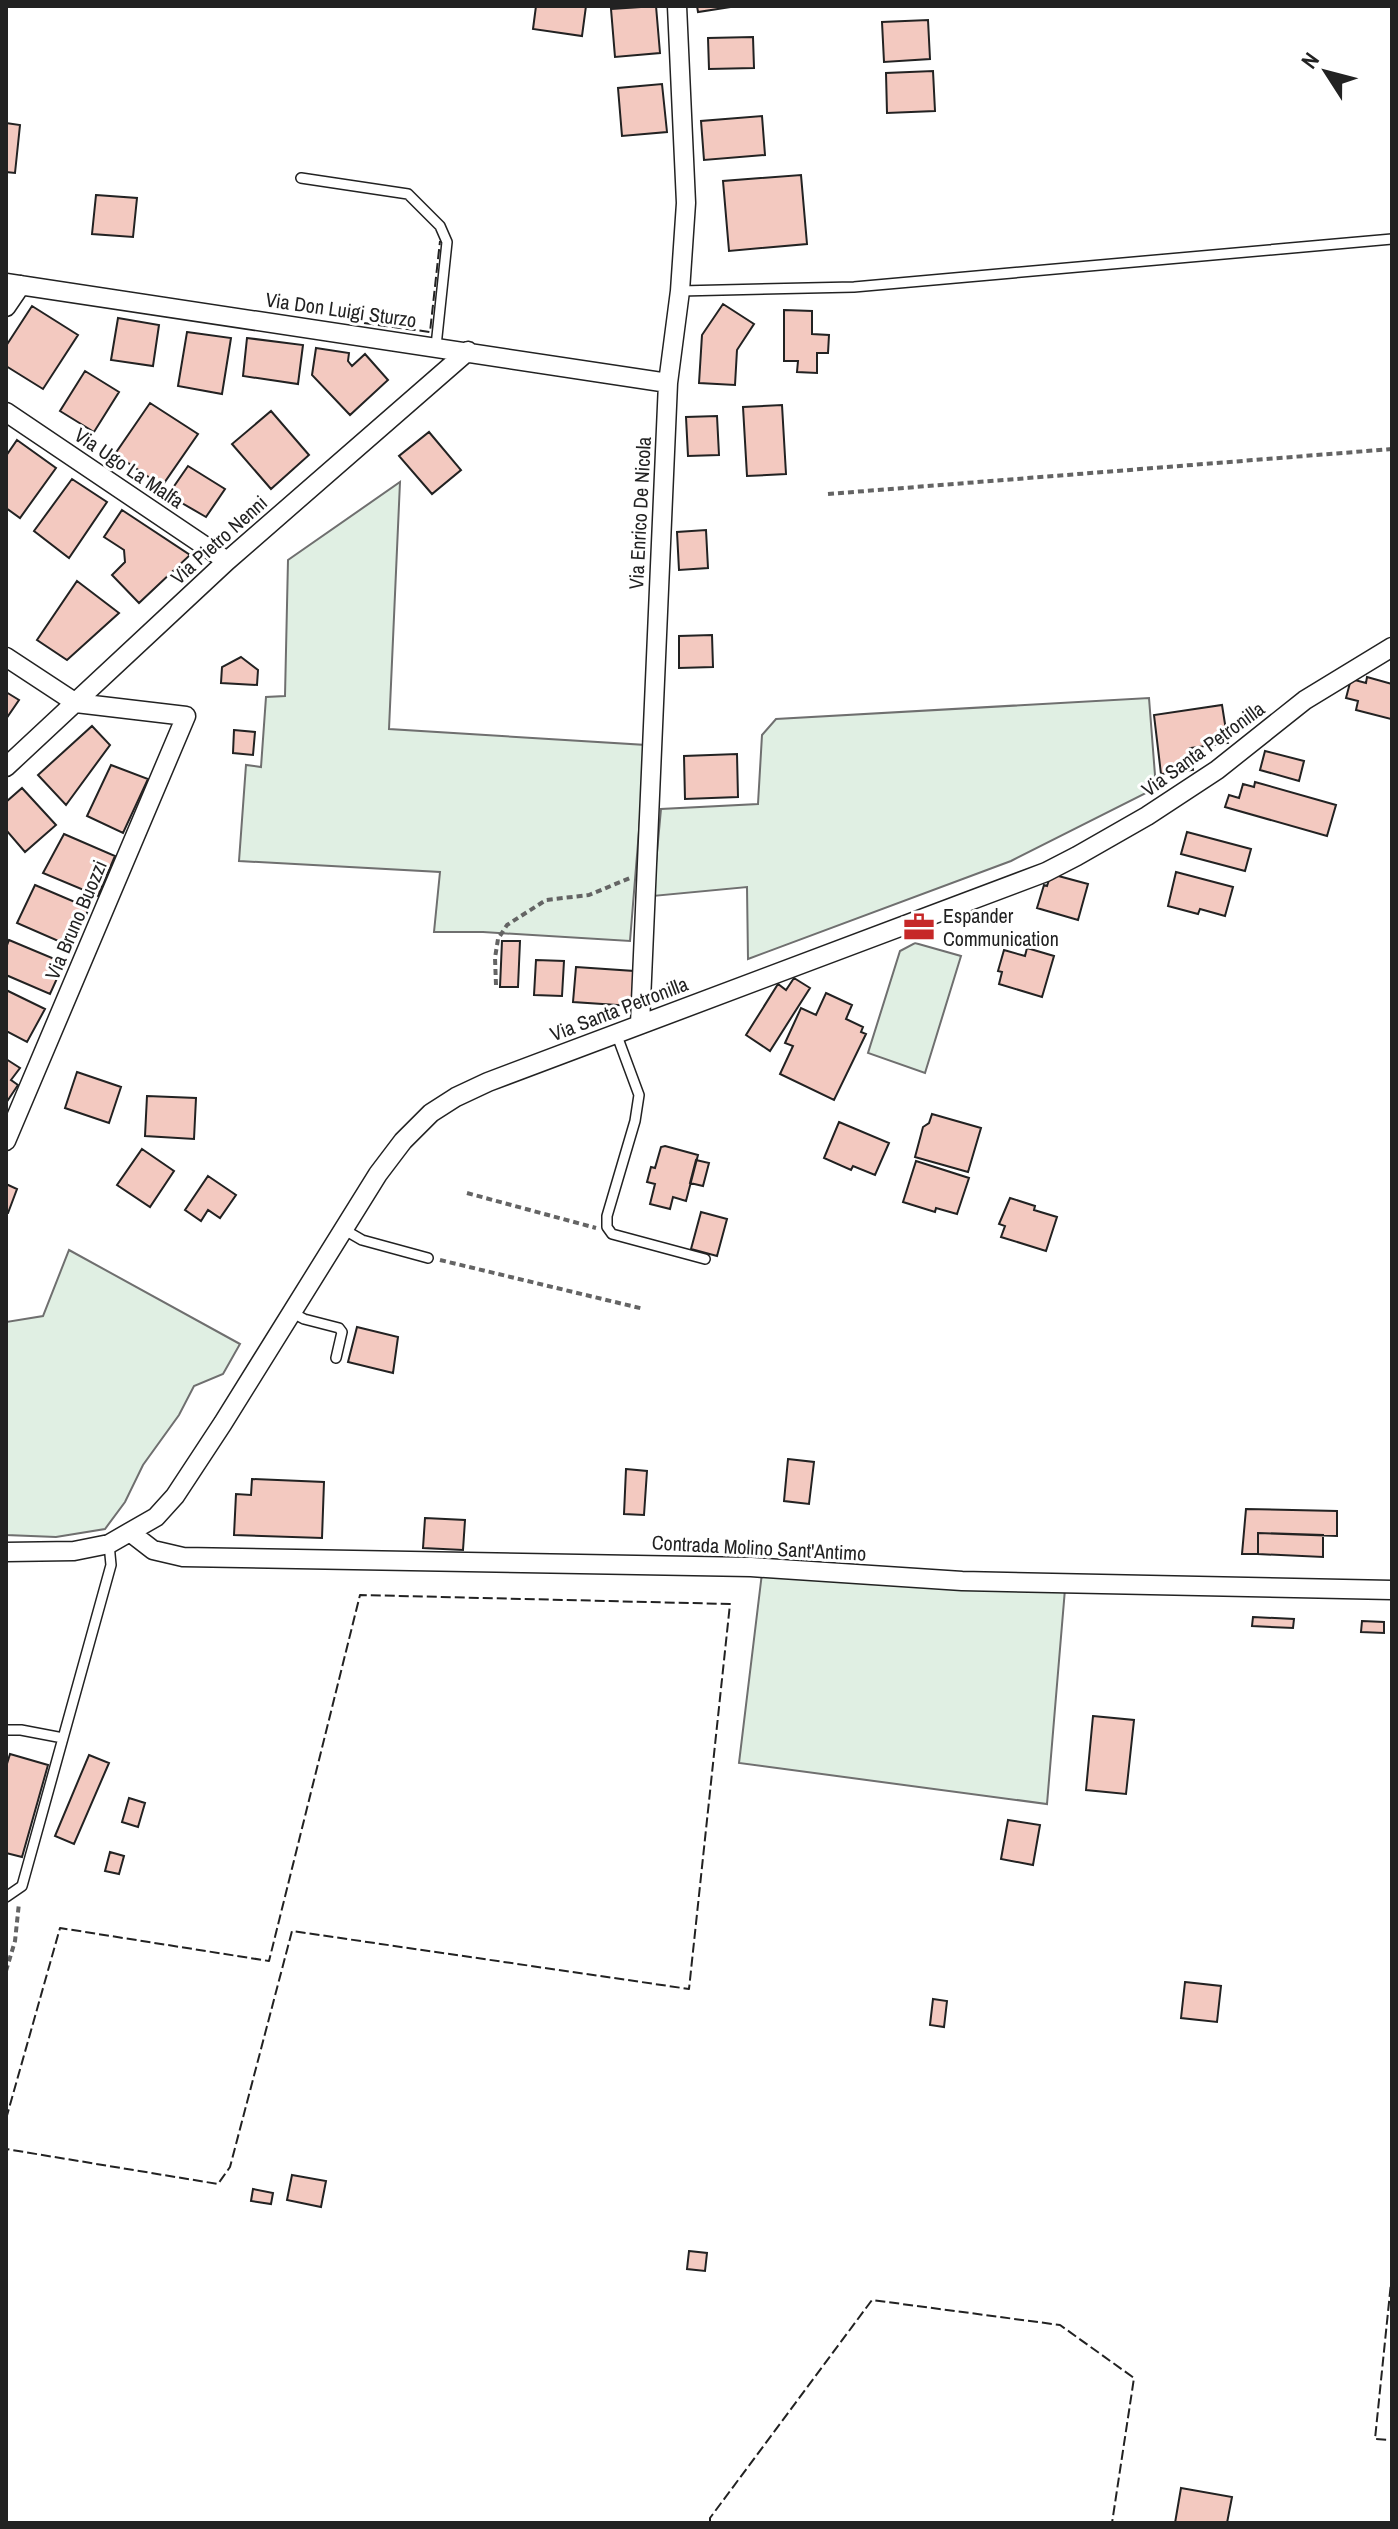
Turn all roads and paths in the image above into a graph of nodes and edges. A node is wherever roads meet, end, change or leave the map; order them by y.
1 (677, 6) edge
2 (301, 178) dead end
3 (1392, 239) edge
4 (13, 284) edge
5 (680, 291) junction
6 (6, 307) edge
7 (436, 346) junction
8 (468, 351) junction
9 (668, 383) junction
10 (6, 412) edge
11 (1392, 449) edge
12 (828, 494) dead end
13 (227, 561) junction
14 (1392, 647) edge
15 (6, 657) edge
16 (76, 703) junction
17 (6, 767) edge
18 (647, 864) junction
19 (496, 985) dead end
20 (640, 1024) junction
21 (616, 1033) junction
22 (6, 1141) edge
23 (467, 1193) dead end
24 (607, 1227) junction
25 (343, 1229) junction
26 (428, 1258) joint
27 (705, 1259) dead end
28 (644, 1309) dead end
29 (291, 1312) junction
30 (336, 1358) dead end
31 (131, 1533) junction
32 (109, 1544) junction
33 (6, 1552) edge
34 (1392, 1590) edge
35 (6, 1730) edge
36 (63, 1738) junction
37 (22, 1886) junction
38 (6, 1897) edge
39 (6, 1971) edge

1 - 5 street, Via Enrico De Nicola
2 - 7 lane
3 - 5 lane
4 - 6 street
4 - 7 street, Via Don Luigi Sturzo
5 - 9 street, Via Enrico De Nicola
7 - 8 street, Via Don Luigi Sturzo
8 - 9 street, Via Don Luigi Sturzo
8 - 13 street, Via Pietro Nenni
9 - 18 street, Via Enrico De Nicola
10 - 13 street, Via Ugo La Malfa
11 - 12 path
13 - 16 street, Via Pietro Nenni
14 - 20 street, Via Santa Petronilla
15 - 16 street
16 - 17 street, Via Pietro Nenni
16 - 22 street, Via Bruno Buozzi
18 - 19 path
18 - 20 street, Via Enrico De Nicola
20 - 21 street, Via Santa Petronilla
21 - 24 lane
21 - 25 street, Via Santa Petronilla
23 - 24 path
24 - 27 lane
25 - 26 lane
25 - 29 street, Via Santa Petronilla
26 - 28 path
29 - 30 lane
29 - 31 street, Via Santa Petronilla
31 - 32 street, Via Santa Petronilla
31 - 34 street, Contrada Molino Sant'Antimo
32 - 33 street, Via Santa Petronilla
32 - 36 lane
35 - 36 lane
36 - 37 lane
37 - 38 lane
37 - 39 path

